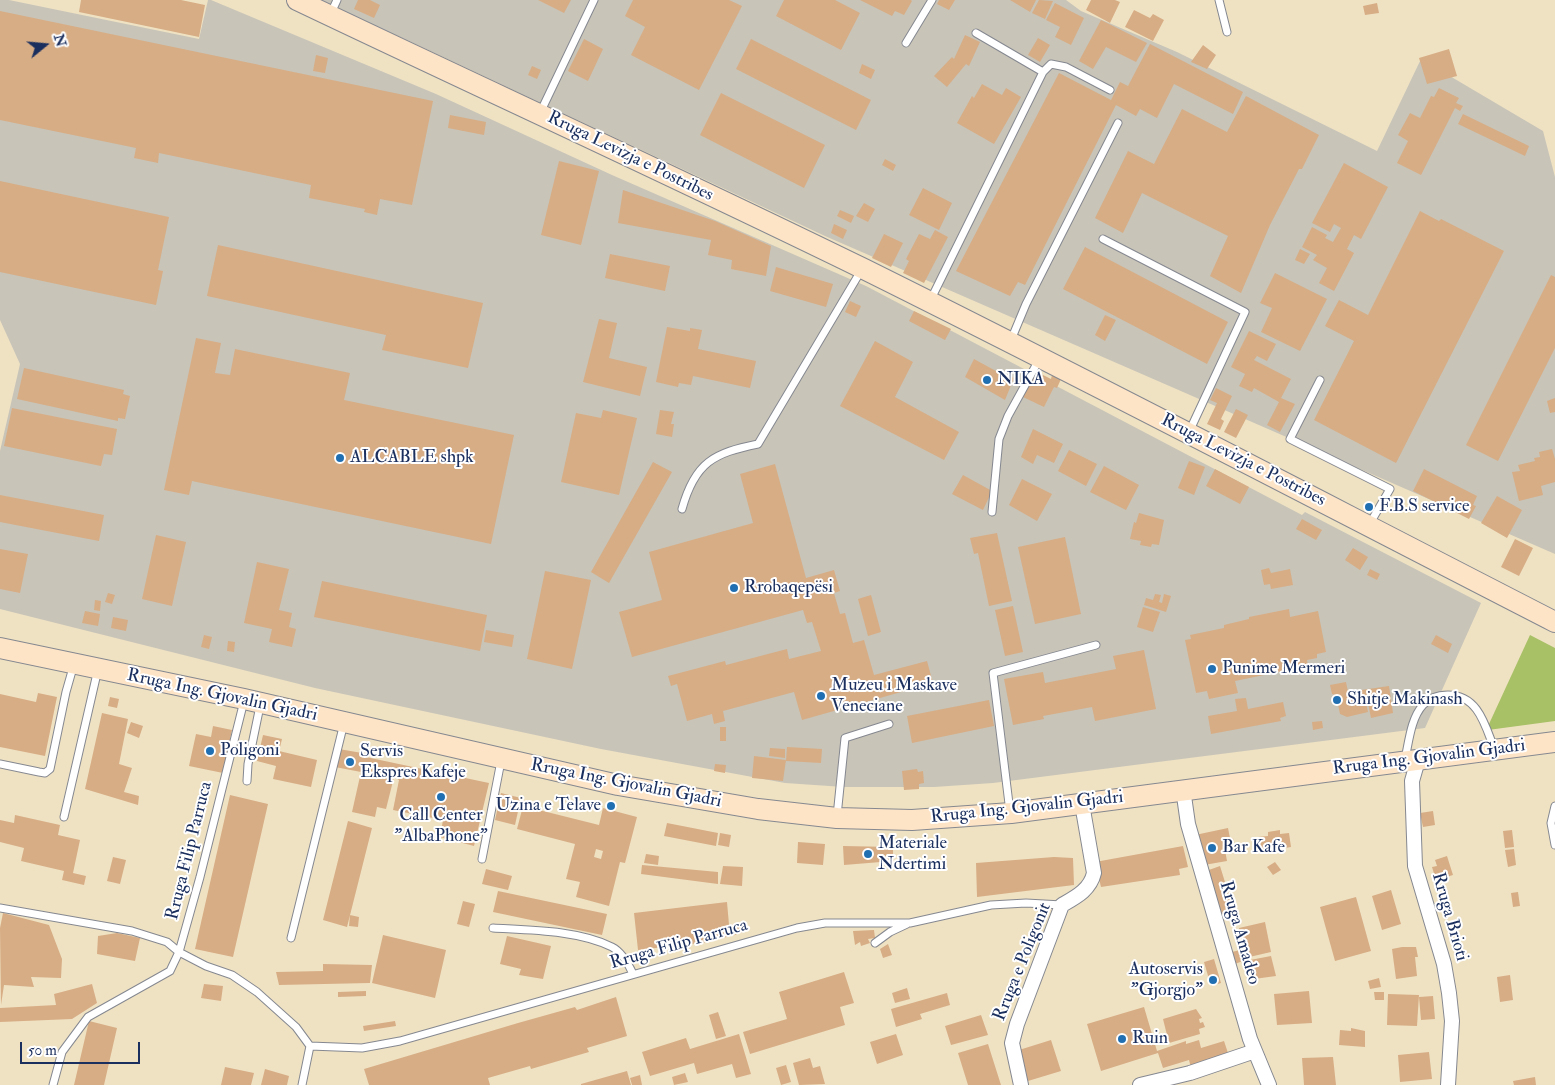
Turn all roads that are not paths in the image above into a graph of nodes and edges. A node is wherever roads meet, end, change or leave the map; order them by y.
1 (297, 0) edge
2 (594, 0) edge
3 (932, 0) edge
4 (1219, 0) edge
5 (333, 8) edge
6 (1227, 32) dead end
7 (976, 33) dead end
8 (906, 43) dead end
9 (1043, 72) junction
10 (1110, 90) dead end
11 (540, 113) junction
12 (1118, 124) dead end
13 (1103, 239) dead end
14 (862, 268) junction
15 (929, 302) junction
16 (1010, 343) junction
17 (1040, 358) junction
18 (1320, 380) dead end
19 (1189, 433) junction
20 (682, 509) dead end
21 (992, 512) dead end
22 (1369, 525) junction
23 (1555, 622) edge
24 (1096, 645) dead end
25 (0, 648) edge
26 (74, 664) junction
27 (98, 669) junction
28 (252, 701) junction
29 (344, 723) junction
30 (889, 724) dead end
31 (1555, 742) edge
32 (1495, 750) junction
33 (502, 759) junction
34 (1411, 761) junction
35 (0, 764) edge
36 (248, 782) dead end
37 (1183, 789) junction
38 (1082, 804) junction
39 (1555, 806) edge
40 (1011, 813) junction
41 (64, 817) dead end
42 (837, 818) junction
43 (1555, 845) edge
44 (482, 859) dead end
45 (1062, 905) junction
46 (0, 908) edge
47 (910, 923) junction
48 (492, 928) dead end
49 (291, 938) dead end
50 (875, 943) dead end
51 (179, 952) junction
52 (633, 974) junction
53 (310, 1046) junction
54 (1254, 1051) junction
55 (53, 1085) edge
56 (302, 1085) edge
57 (1021, 1085) edge
58 (1140, 1085) edge
59 (1269, 1085) edge
60 (1448, 1085) edge

1 - 5 main road, Rruga Levizja e Postribes
2 - 11 lane
3 - 8 lane
4 - 6 lane
5 - 11 main road, Rruga Levizja e Postribes
7 - 9 lane
9 - 10 lane
9 - 15 lane
11 - 14 main road, Rruga Levizja e Postribes
12 - 16 lane
13 - 19 lane
14 - 15 main road, Rruga Levizja e Postribes
14 - 20 lane
15 - 16 main road, Rruga Levizja e Postribes
16 - 17 main road, Rruga Levizja e Postribes
17 - 19 main road, Rruga Levizja e Postribes
17 - 21 lane
18 - 22 lane
19 - 22 main road, Rruga Levizja e Postribes
22 - 23 main road, Rruga Levizja e Postribes
24 - 40 lane
25 - 26 main road, Rruga Ing. Gjovalin Gjadri
26 - 27 main road, Rruga Ing. Gjovalin Gjadri
26 - 35 lane
27 - 28 main road, Rruga Ing. Gjovalin Gjadri
27 - 41 lane
28 - 29 main road, Rruga Ing. Gjovalin Gjadri
28 - 36 lane
28 - 51 lane, Rruga Filip Parruca
29 - 33 main road, Rruga Ing. Gjovalin Gjadri
29 - 49 lane
30 - 42 lane
31 - 32 main road, Rruga Ing. Gjovalin Gjadri
32 - 34 main road, Rruga Ing. Gjovalin Gjadri
32 - 34 lane
33 - 42 main road, Rruga Ing. Gjovalin Gjadri
33 - 44 lane
34 - 37 main road, Rruga Ing. Gjovalin Gjadri
34 - 60 street, Rruga Brioti
37 - 38 main road, Rruga Ing. Gjovalin Gjadri
37 - 54 street, Rruga Amadeo
38 - 40 main road, Rruga Ing. Gjovalin Gjadri
38 - 45 street, Rruga e Poligonit
39 - 43 lane
40 - 42 main road, Rruga Ing. Gjovalin Gjadri
45 - 47 lane, Rruga Filip Parruca
45 - 57 street, Rruga e Poligonit
46 - 51 lane, Rruga Filip Parruca
47 - 50 lane
47 - 52 lane, Rruga Filip Parruca
48 - 52 lane
51 - 53 lane, Rruga Filip Parruca
51 - 55 lane, Rruga Filip Parruca
52 - 53 lane, Rruga Filip Parruca
53 - 56 lane
54 - 58 street
54 - 59 street, Rruga Amadeo

